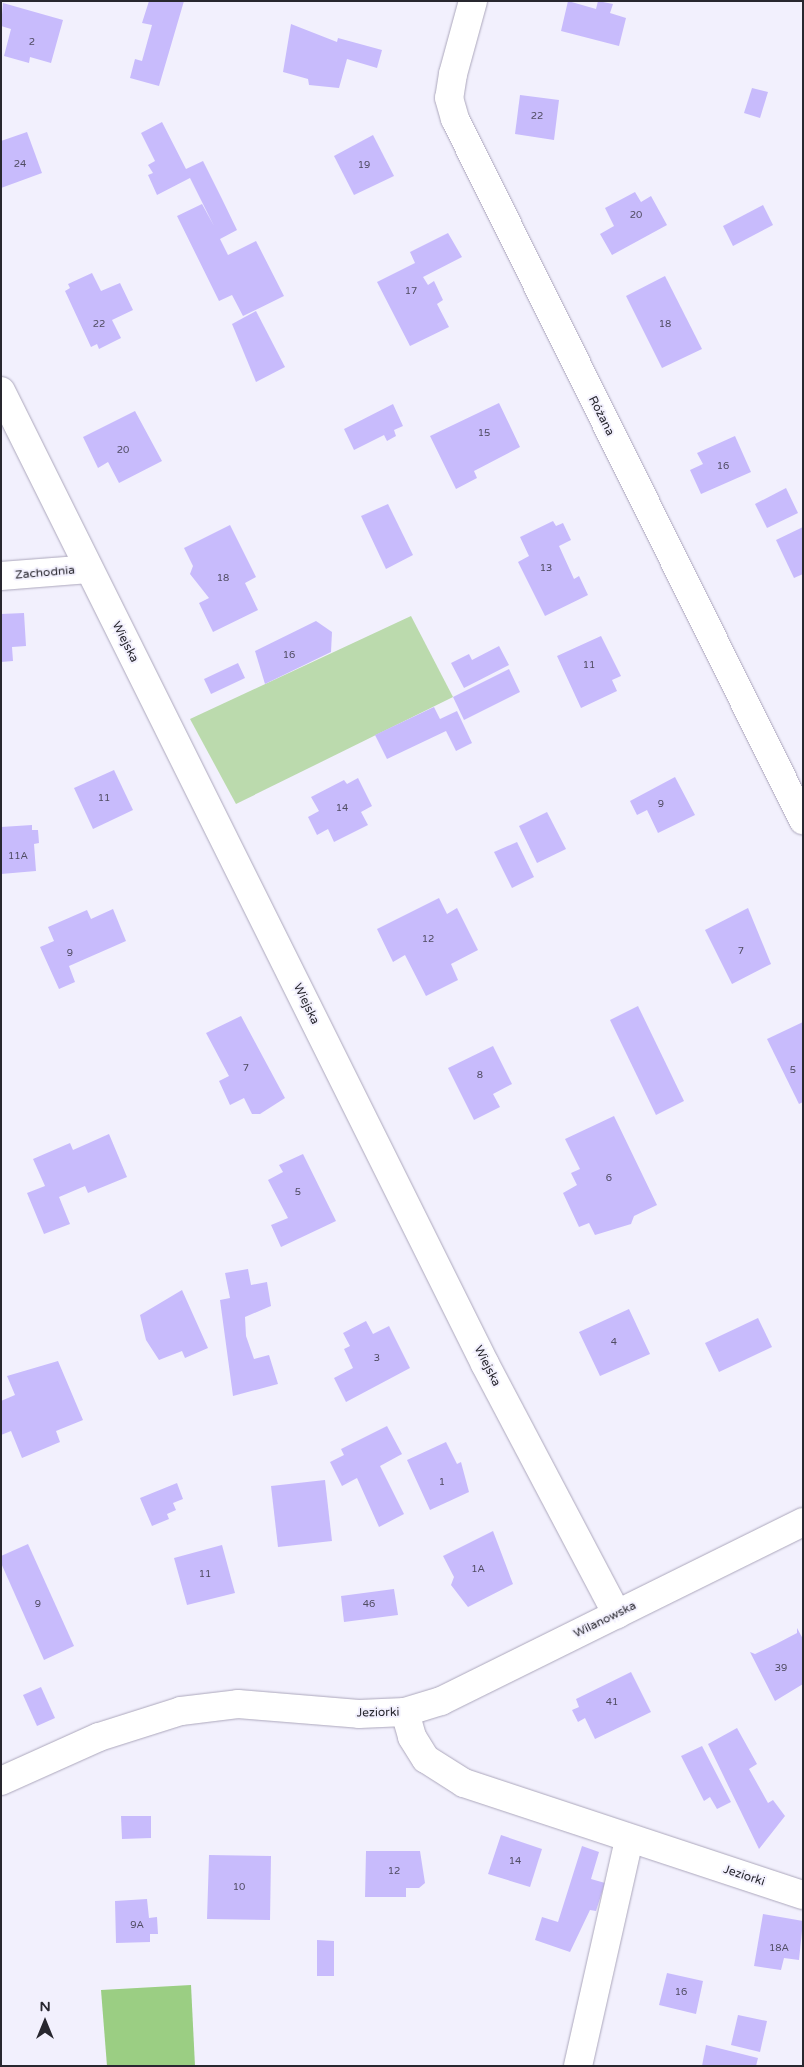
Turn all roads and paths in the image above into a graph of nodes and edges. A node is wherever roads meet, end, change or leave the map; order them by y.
1 (473, 1) edge
2 (1, 391) edge
3 (89, 569) junction
4 (1, 576) edge
5 (803, 820) edge
6 (803, 1522) edge
7 (617, 1614) junction
8 (405, 1712) junction
9 (1, 1782) edge
10 (629, 1840) junction
11 (803, 1894) edge
12 (578, 2066) edge

1 - 5 street, Różana
2 - 3 street, Wiejska
3 - 4 street, Zachodnia
3 - 7 street, Wiejska
6 - 7 street, Wilanowska
7 - 8 street, Wilanowska
8 - 9 street, Jeziorki
8 - 10 street, Jeziorki
10 - 11 street, Jeziorki
10 - 12 street

